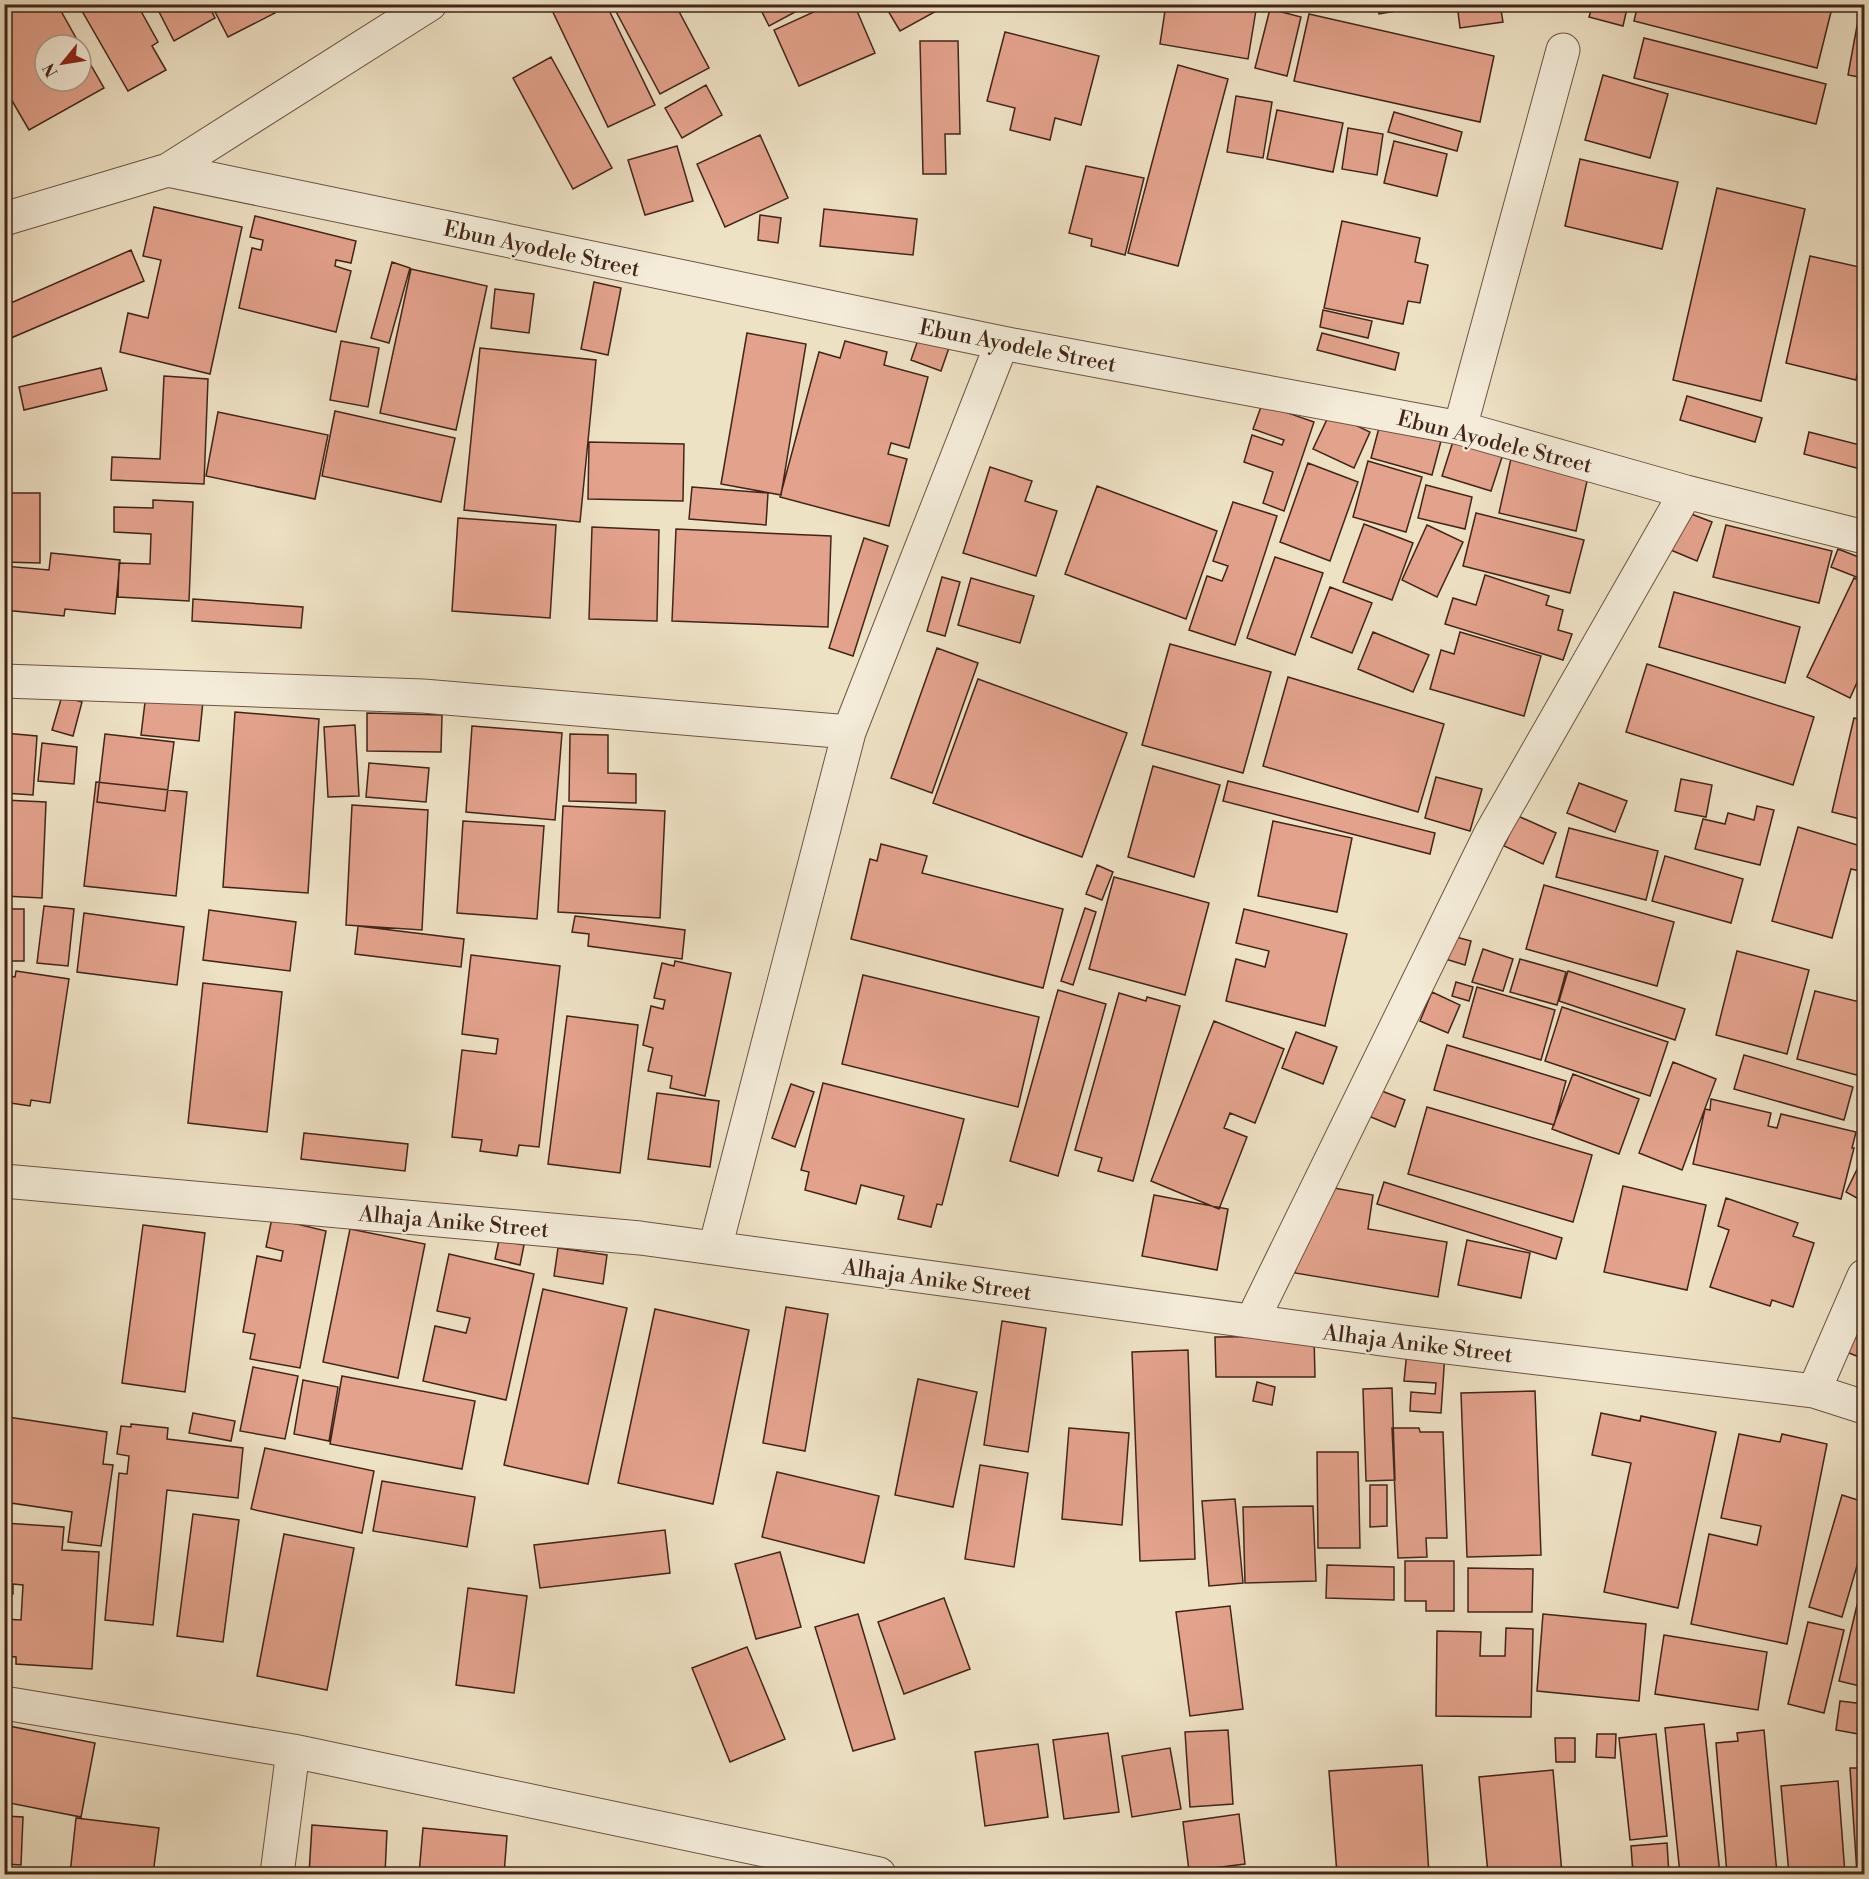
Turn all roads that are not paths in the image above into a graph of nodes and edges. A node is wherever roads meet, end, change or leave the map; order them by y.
1 (430, 4) edge
2 (1563, 50) dead end
3 (168, 170) junction
4 (4, 219) edge
5 (1002, 343) junction
6 (1460, 428) junction
7 (1686, 492) junction
8 (1864, 537) edge
9 (4, 681) edge
10 (849, 732) junction
11 (4, 1181) edge
12 (715, 1248) junction
13 (1864, 1276) edge
14 (1252, 1322) junction
15 (1814, 1391) junction
16 (1864, 1407) edge
17 (4, 1703) edge
18 (293, 1751) junction
19 (277, 1875) edge
20 (879, 1875) edge

1 - 3 street
2 - 6 street
3 - 4 street
3 - 5 street, Ebun Ayodele Street
5 - 6 street, Ebun Ayodele Street
5 - 10 street
6 - 7 street, Ebun Ayodele Street
7 - 8 street, Ebun Ayodele Street
7 - 14 street
9 - 10 street
10 - 12 street
11 - 12 street, Alhaja Anike Street
12 - 14 street, Alhaja Anike Street
13 - 15 street
14 - 15 street, Alhaja Anike Street
15 - 16 street, Alhaja Anike Street
17 - 18 street
18 - 19 street
18 - 20 street

